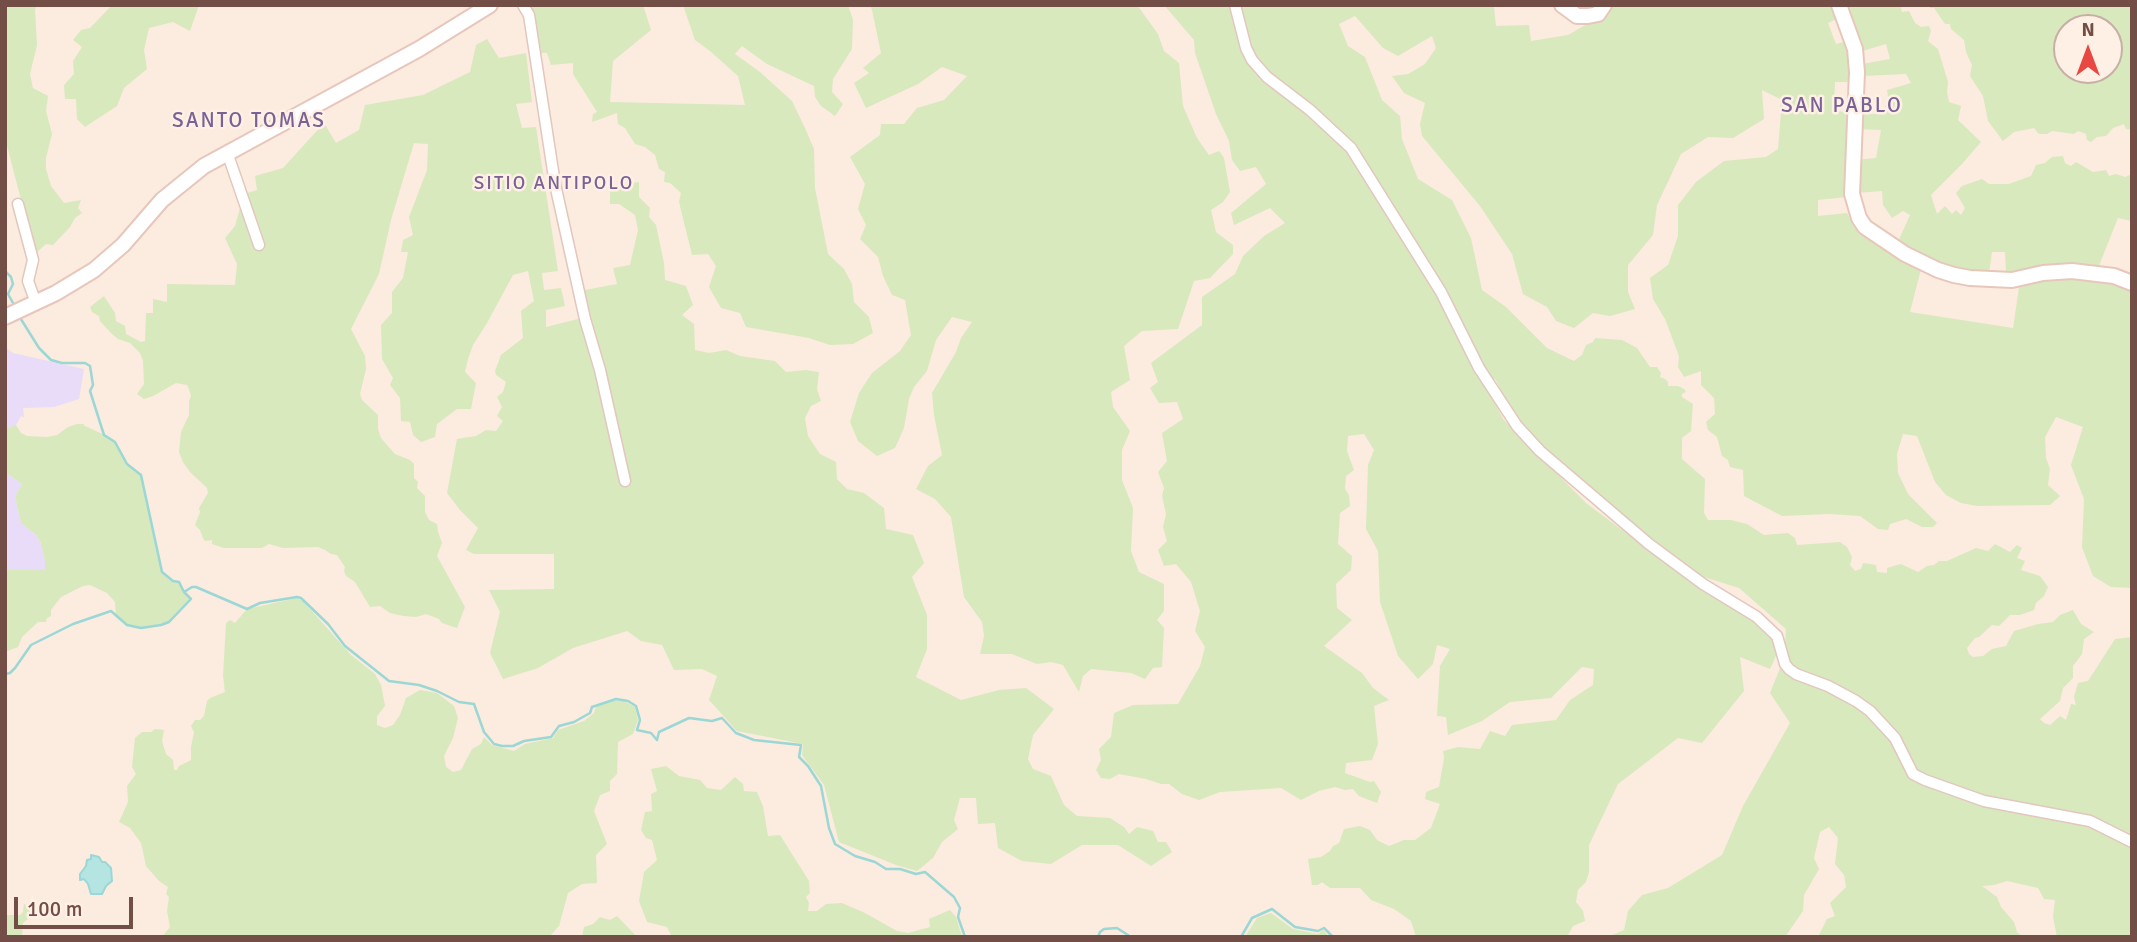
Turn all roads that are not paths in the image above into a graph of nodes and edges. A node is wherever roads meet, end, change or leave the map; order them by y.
1 (490, 5) edge
2 (523, 5) edge
3 (1235, 5) edge
4 (1562, 5) edge
5 (1604, 5) edge
6 (1841, 7) edge
7 (227, 152) junction
8 (18, 204) dead end
9 (260, 245) dead end
10 (2132, 283) edge
11 (36, 303) junction
12 (10, 315) edge
13 (625, 481) dead end
14 (2132, 842) edge

1 - 7 street
2 - 13 street
3 - 14 street
4 - 5 street
6 - 10 street
7 - 9 street
7 - 11 street
8 - 11 street
11 - 12 street

